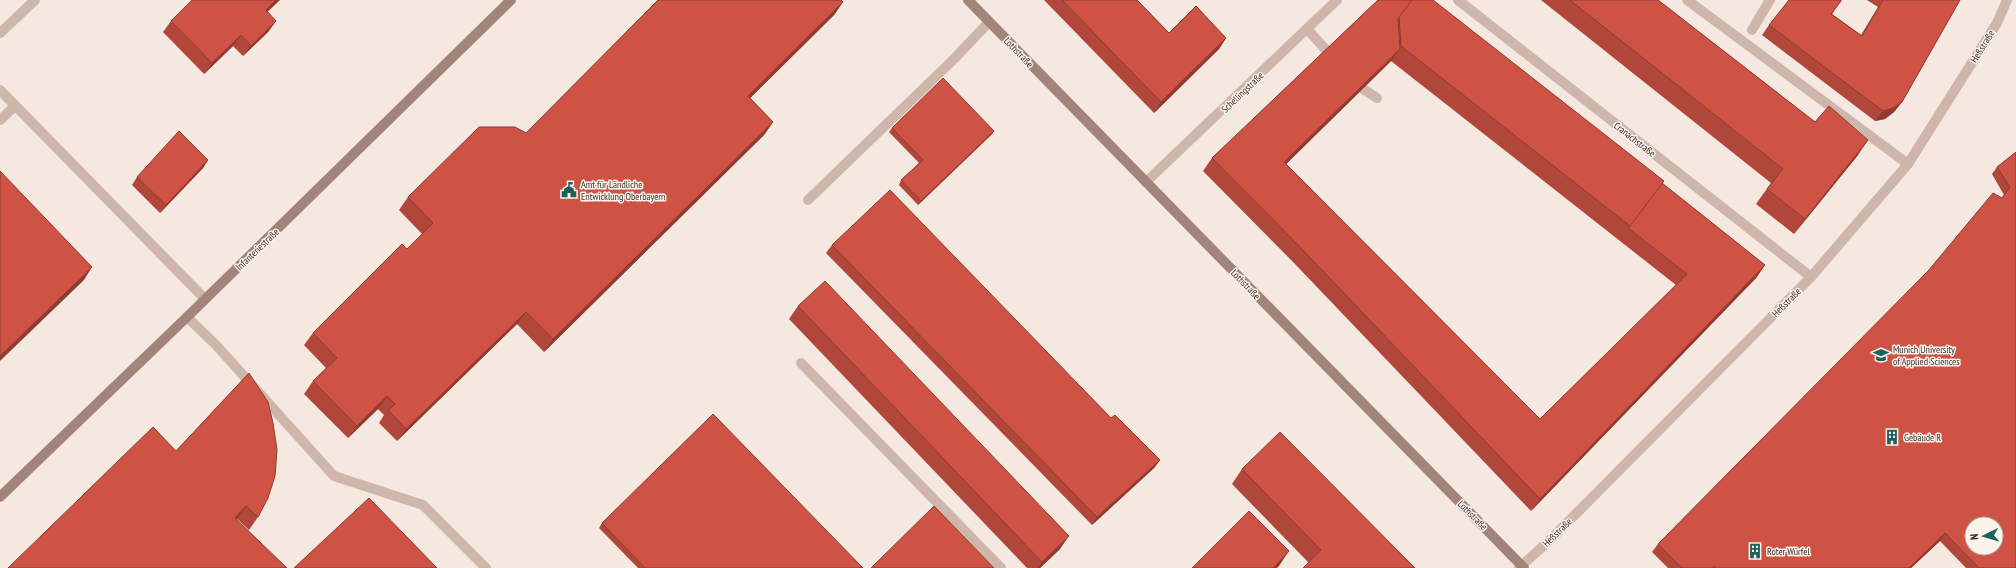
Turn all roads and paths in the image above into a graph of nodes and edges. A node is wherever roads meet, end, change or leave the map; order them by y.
1 (34, 0) edge
2 (511, 0) edge
3 (968, 0) edge
4 (1337, 0) edge
5 (1458, 0) edge
6 (1687, 0) edge
7 (1770, 0) edge
8 (2007, 0) edge
9 (989, 22) junction
10 (1307, 29) junction
11 (1752, 30) dead end
12 (0, 33) edge
13 (1328, 52) edge
14 (1363, 89) edge
15 (0, 90) edge
16 (1377, 98) dead end
17 (15, 106) junction
18 (0, 120) edge
19 (1908, 164) junction
20 (1146, 182) junction
21 (808, 200) dead end
22 (1811, 277) junction
23 (205, 300) junction
24 (187, 317) junction
25 (801, 363) dead end
26 (0, 496) edge
27 (1522, 567) edge
28 (486, 568) edge
29 (1001, 568) edge

1 - 12 street
2 - 23 street, Infanteriestraße
3 - 9 street, Lothstraße
4 - 10 street, Schellingstraße
5 - 22 street, Cranachstraße
6 - 19 street
7 - 11 street
8 - 19 street, Heßstraße
9 - 20 street, Lothstraße
9 - 21 street
10 - 13 street
10 - 20 street, Schellingstraße
14 - 16 street
15 - 17 street
17 - 18 street
17 - 23 street
19 - 22 street, Heßstraße
20 - 27 street, Lothstraße
22 - 27 street, Heßstraße
23 - 24 street, Infanteriestraße
24 - 26 street, Infanteriestraße
24 - 28 street
25 - 29 street

